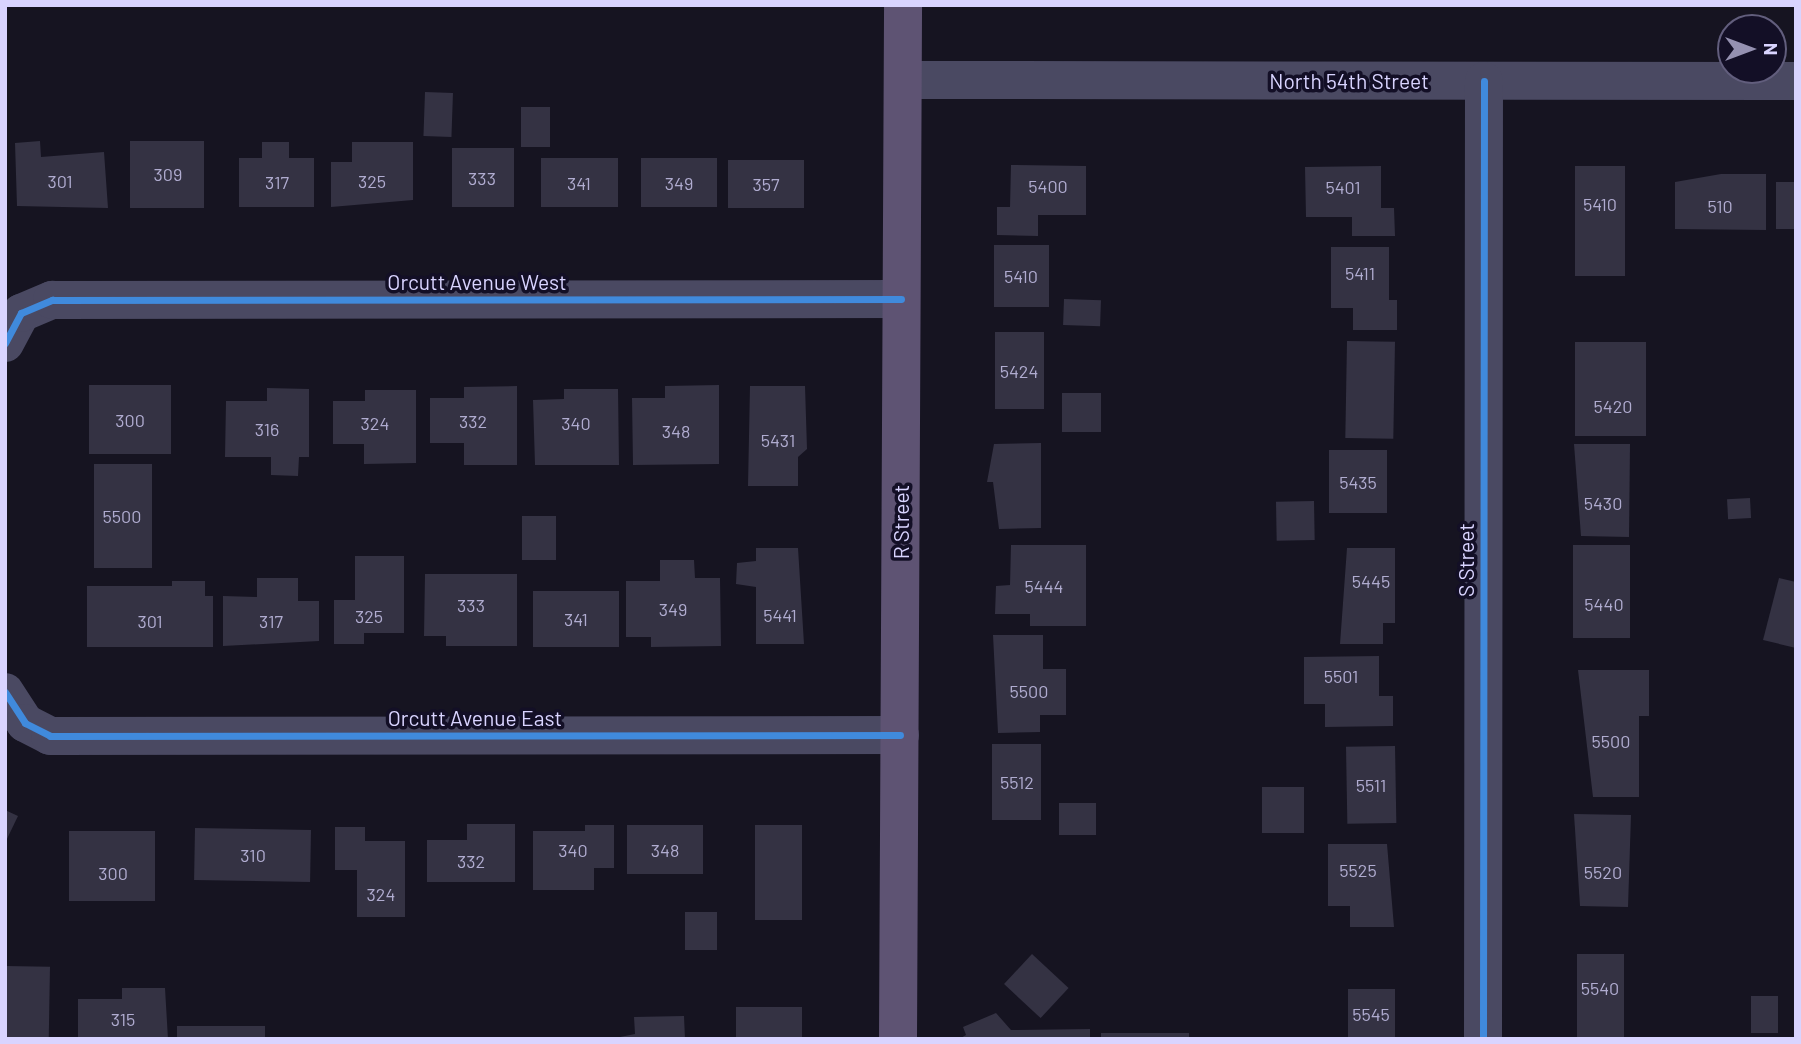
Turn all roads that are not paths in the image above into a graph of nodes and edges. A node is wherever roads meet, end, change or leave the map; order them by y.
1 (903, 5) edge
2 (903, 80) junction
3 (1484, 81) junction
4 (1796, 81) edge
5 (901, 299) junction
6 (5, 343) edge
7 (5, 692) edge
8 (900, 735) junction
9 (898, 1039) edge
10 (1483, 1039) edge

1 - 2 main road, R Street
2 - 3 street, North 54th Street
2 - 5 main road, R Street
3 - 4 street, North 54th Street
3 - 10 street, S Street
5 - 6 street, Orcutt Avenue West
5 - 8 main road, R Street
7 - 8 street, Orcutt Avenue East
8 - 9 main road, R Street

